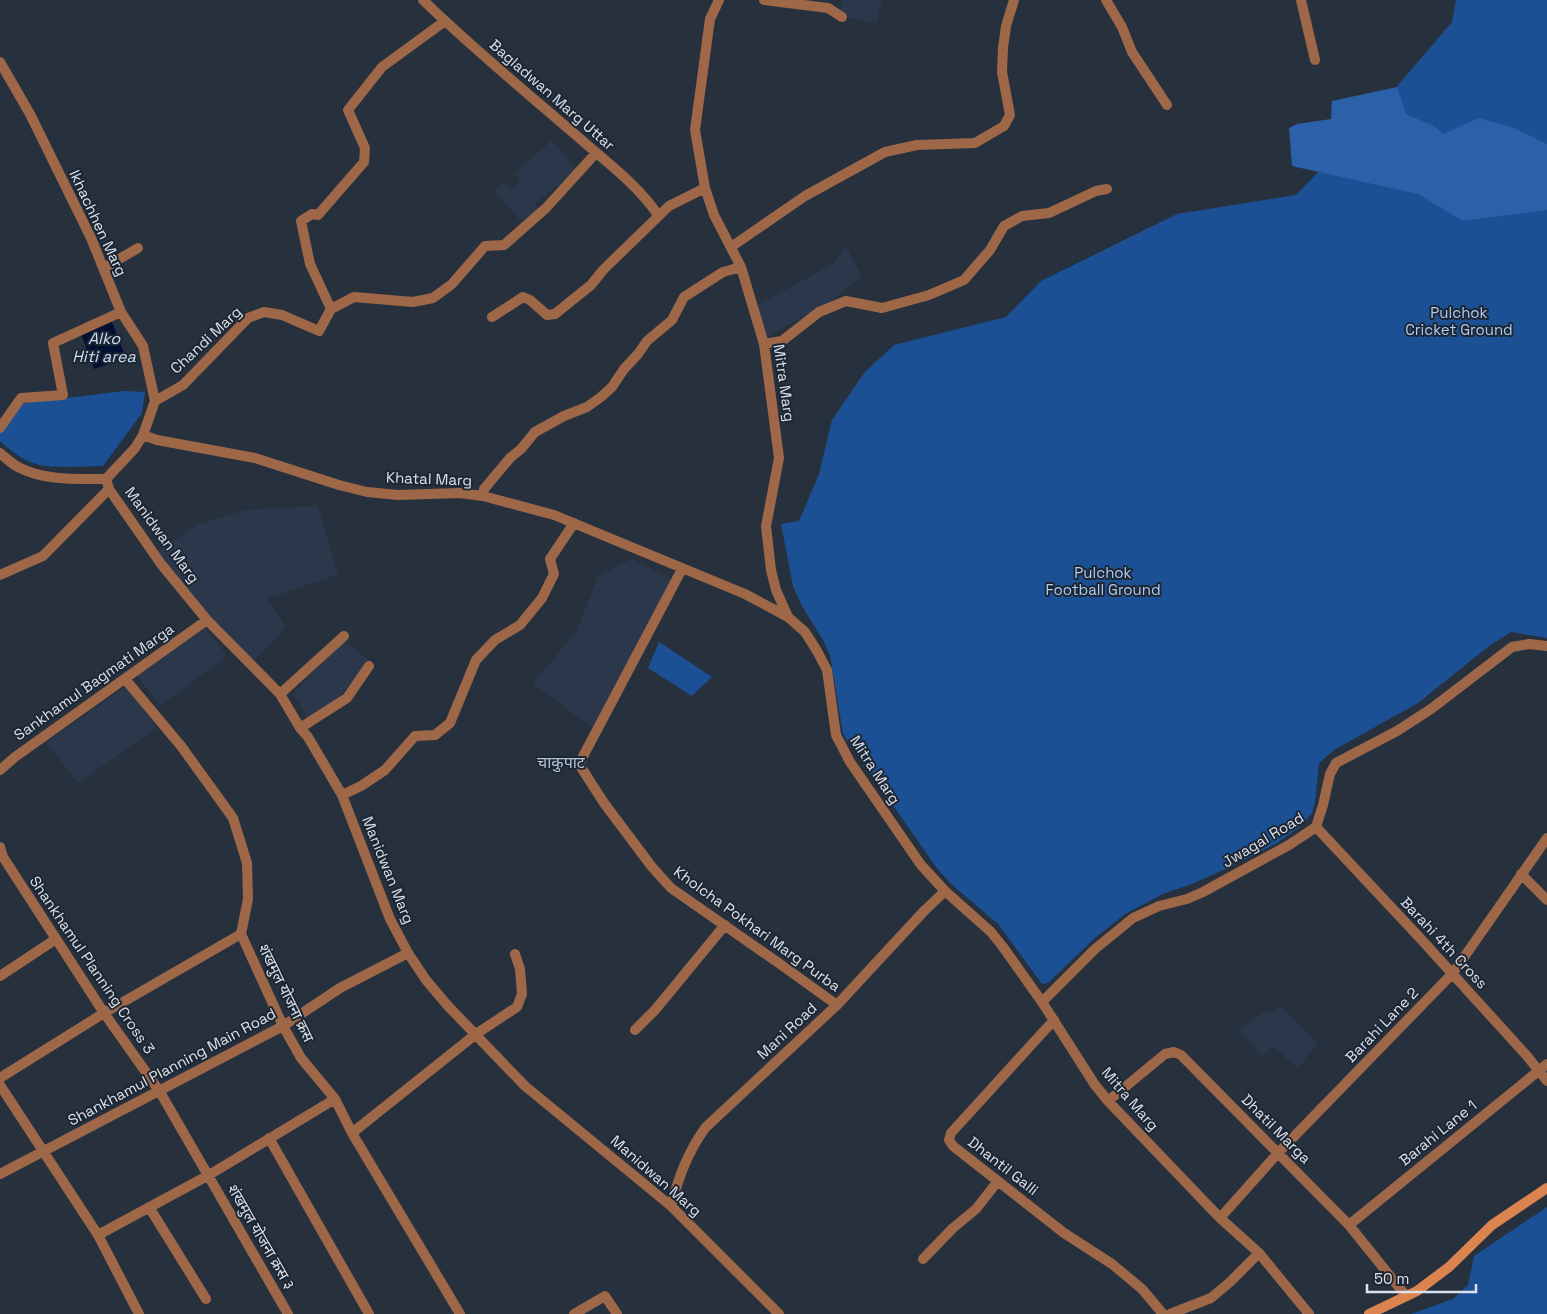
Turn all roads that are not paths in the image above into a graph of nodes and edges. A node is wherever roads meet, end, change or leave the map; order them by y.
1 (423, 0) edge
2 (719, 0) edge
3 (764, 0) edge
4 (1014, 0) edge
5 (1106, 0) edge
6 (1300, 0) edge
7 (842, 17) dead end
8 (445, 21) junction
9 (1315, 60) dead end
10 (0, 62) edge
11 (1167, 105) dead end
12 (596, 153) junction
13 (705, 188) junction
14 (1107, 189) dead end
15 (658, 215) junction
16 (731, 247) junction
17 (138, 248) dead end
18 (741, 267) junction
19 (104, 268) junction
20 (331, 309) junction
21 (121, 312) junction
22 (492, 317) dead end
23 (764, 344) junction
24 (155, 401) junction
25 (0, 428) edge
26 (143, 434) junction
27 (0, 453) edge
28 (108, 484) junction
29 (483, 496) junction
30 (574, 523) junction
31 (682, 569) junction
32 (0, 575) edge
33 (788, 617) junction
34 (207, 620) junction
35 (344, 636) dead end
36 (1547, 646) edge
37 (369, 666) dead end
38 (125, 679) junction
39 (280, 694) junction
40 (300, 728) junction
41 (0, 770) edge
42 (342, 795) junction
43 (1316, 827) junction
44 (1547, 838) edge
45 (1, 855) edge
46 (1521, 874) junction
47 (945, 892) junction
48 (1547, 900) edge
49 (725, 925) junction
50 (241, 934) junction
51 (56, 939) junction
52 (408, 953) junction
53 (515, 954) dead end
54 (1453, 973) junction
55 (0, 976) edge
56 (1042, 1002) junction
57 (837, 1005) junction
58 (104, 1013) junction
59 (1054, 1020) junction
60 (283, 1026) junction
61 (635, 1030) dead end
62 (476, 1034) junction
63 (1543, 1067) edge
64 (0, 1078) edge
65 (1547, 1081) edge
66 (0, 1086) edge
67 (160, 1092) junction
68 (335, 1099) junction
69 (1108, 1101) junction
70 (352, 1134) junction
71 (269, 1138) junction
72 (44, 1153) junction
73 (1278, 1153) junction
74 (0, 1174) edge
75 (209, 1174) junction
76 (998, 1181) junction
77 (1547, 1188) edge
78 (671, 1206) junction
79 (149, 1207) junction
80 (1220, 1218) junction
81 (1349, 1225) junction
82 (98, 1235) junction
83 (1258, 1253) junction
84 (923, 1259) dead end
85 (1406, 1296) junction
86 (206, 1299) dead end
87 (139, 1314) edge
88 (288, 1314) edge
89 (369, 1314) edge
90 (460, 1314) edge
91 (574, 1314) edge
92 (617, 1314) edge
93 (779, 1314) edge
94 (1163, 1314) edge
95 (1170, 1314) edge
96 (1309, 1314) edge
97 (1370, 1314) edge

1 - 8 street, Bagladwan Marg Uttar
2 - 13 street, Mitra Marg
3 - 7 street
4 - 16 street
5 - 11 street
6 - 9 street
8 - 12 street, Bagladwan Marg Uttar
8 - 20 street
10 - 19 street, Ikhachhen Marg
12 - 15 street, Bagladwan Marg Uttar
12 - 20 street
13 - 15 street
13 - 16 street, Mitra Marg
14 - 23 street
15 - 22 street
16 - 18 street, Mitra Marg
17 - 19 street
18 - 23 street, Mitra Marg
18 - 29 street
19 - 21 street, Ikhachhen Marg
20 - 24 street, Chandi Marg
21 - 24 street, Ikhachhen Marg
21 - 25 street
23 - 33 street, Mitra Marg
24 - 26 street
26 - 28 street
26 - 29 street, Khatal Marg
27 - 28 street
28 - 32 street
28 - 34 street, Manidwan Marg
29 - 30 street, Khatal Marg
30 - 31 street, Khatal Marg
30 - 42 street
31 - 33 street, Khatal Marg
31 - 49 street, Kholcha Pokhari Marg Purba
33 - 47 street, Mitra Marg
34 - 38 street, Sankhamul Bagmati Marga
34 - 39 street, Manidwan Marg
35 - 39 street
36 - 43 street, Jwagal Road
37 - 40 street
38 - 41 street, Sankhamul Bagmati Marga
38 - 50 street, शंखमुल योजना क्रस
39 - 40 street, Manidwan Marg
40 - 42 street, Manidwan Marg
42 - 52 street, Manidwan Marg
43 - 54 street, Barahi 4th Cross
43 - 56 street, Jwagal Road
44 - 46 street, Barahi Lane 2
45 - 51 street, Shankhamul Planning Cross 3
46 - 48 street
46 - 54 street, Barahi Lane 2
47 - 56 street, Mitra Marg
47 - 57 street, Mani Road
49 - 57 street, Kholcha Pokhari Marg Purba
49 - 61 street
50 - 58 street
50 - 60 street, शंखमुल योजना क्रस
51 - 55 street
51 - 58 street, Shankhamul Planning Cross 3
52 - 60 street, Shankhamul Planning Main Road
52 - 62 street, Manidwan Marg
53 - 62 street
54 - 63 street, Barahi 4th Cross
54 - 73 street, Barahi Lane 2
56 - 59 street, Mitra Marg
57 - 78 street, Mani Road
58 - 64 street
58 - 67 street, Shankhamul Planning Cross 3
59 - 69 street, Mitra Marg
59 - 76 street, Dhantil Galli
60 - 67 street, Shankhamul Planning Main Road
60 - 68 street, शंखमुल योजना क्रस
62 - 70 street
62 - 78 street, Manidwan Marg
63 - 65 street, Barahi 4th Cross
63 - 81 street, Barahi Lane 1
66 - 72 street
67 - 72 street, Shankhamul Planning Main Road
67 - 75 street, Shankhamul Planning Cross 3
68 - 70 street, शंखमुल योजना क्रस
68 - 71 street
69 - 73 street, Dhatil Marga
69 - 80 street, Mitra Marg
70 - 90 street, शंखमुल योजना क्रस
71 - 75 street
71 - 89 street
72 - 74 street, Shankhamul Planning Main Road
72 - 82 street
73 - 80 street, Barahi Lane 2
73 - 81 street, Dhatil Marga
75 - 79 street
75 - 88 street, शंखमुल योजना क्रस ३
76 - 84 street
76 - 94 street, Dhantil Galli
77 - 85 main road
78 - 93 street, Manidwan Marg
79 - 82 street
79 - 86 street
80 - 83 street, Mitra Marg
81 - 85 street, Dhatil Marga
82 - 87 street
83 - 95 street
83 - 96 street, Mitra Marg
85 - 97 main road
91 - 92 street

